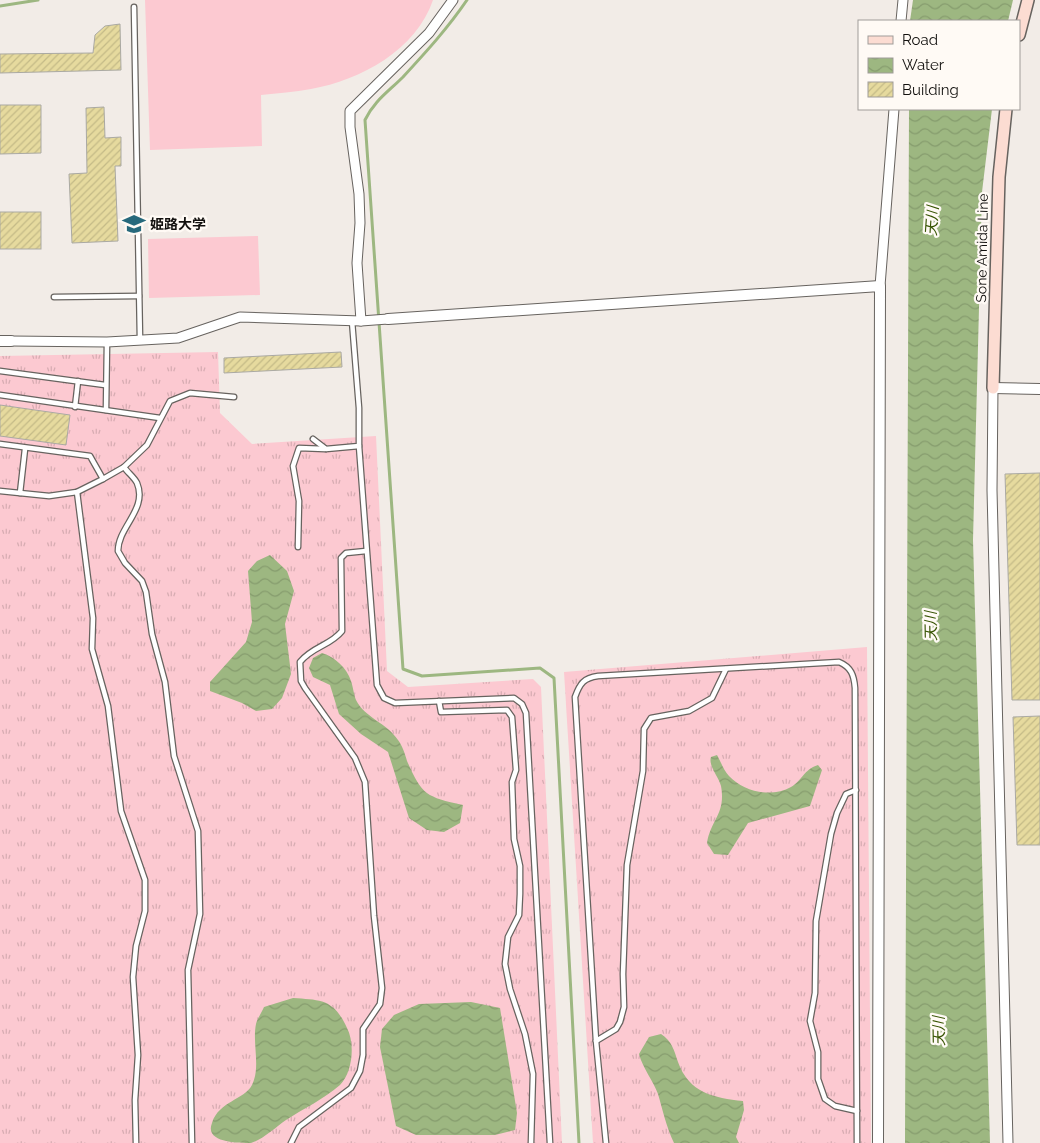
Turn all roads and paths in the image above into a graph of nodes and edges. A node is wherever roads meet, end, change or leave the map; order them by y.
1 (452, 0) edge
2 (903, 0) edge
3 (1028, 0) edge
4 (134, 6) dead end
5 (901, 20) edge
6 (1020, 31) edge
7 (894, 110) edge
8 (1006, 110) edge
9 (880, 286) junction
10 (139, 296) junction
11 (54, 297) dead end
12 (388, 319) joint
13 (357, 321) junction
14 (140, 340) junction
15 (0, 341) edge
16 (11, 341) joint
17 (107, 342) junction
18 (0, 371) edge
19 (78, 381) junction
20 (105, 385) junction
21 (993, 388) junction
22 (1040, 389) edge
23 (0, 395) edge
24 (234, 397) dead end
25 (75, 407) junction
26 (106, 410) junction
27 (160, 418) junction
28 (313, 439) dead end
29 (0, 444) edge
30 (359, 446) junction
31 (326, 448) junction
32 (25, 449) junction
33 (124, 467) junction
34 (103, 479) junction
35 (0, 491) edge
36 (77, 492) junction
37 (20, 493) junction
38 (298, 547) dead end
39 (366, 551) junction
40 (726, 669) junction
41 (439, 701) junction
42 (856, 790) junction
43 (596, 1041) junction
44 (857, 1110) junction
45 (136, 1143) edge
46 (192, 1143) edge
47 (291, 1143) edge
48 (531, 1143) edge
49 (550, 1143) edge
50 (606, 1143) edge
51 (857, 1143) edge
52 (878, 1143) edge
53 (1008, 1143) edge

1 - 13 street
2 - 5 street
3 - 6 main road
4 - 10 lane
7 - 9 street
8 - 21 main road, Sone Amida Line
9 - 12 street
9 - 52 street
10 - 11 lane
10 - 14 lane
12 - 13 street
13 - 14 street
13 - 30 lane
14 - 17 street
15 - 16 street
16 - 17 street
17 - 20 lane
18 - 19 lane
19 - 20 lane
19 - 25 lane
20 - 26 lane
21 - 22 street
21 - 53 street
23 - 25 lane
24 - 27 lane
25 - 26 lane
26 - 27 lane
27 - 33 lane
28 - 31 lane
29 - 32 lane
30 - 31 lane
30 - 39 lane
31 - 38 lane
32 - 34 lane
32 - 37 lane
33 - 34 lane
33 - 46 lane
34 - 36 lane
35 - 37 lane
36 - 37 lane
36 - 45 lane
39 - 41 lane
39 - 47 lane
40 - 42 lane
40 - 43 lane
40 - 43 lane
41 - 48 lane
41 - 49 lane
42 - 44 lane
42 - 44 lane
43 - 50 lane
44 - 51 lane

